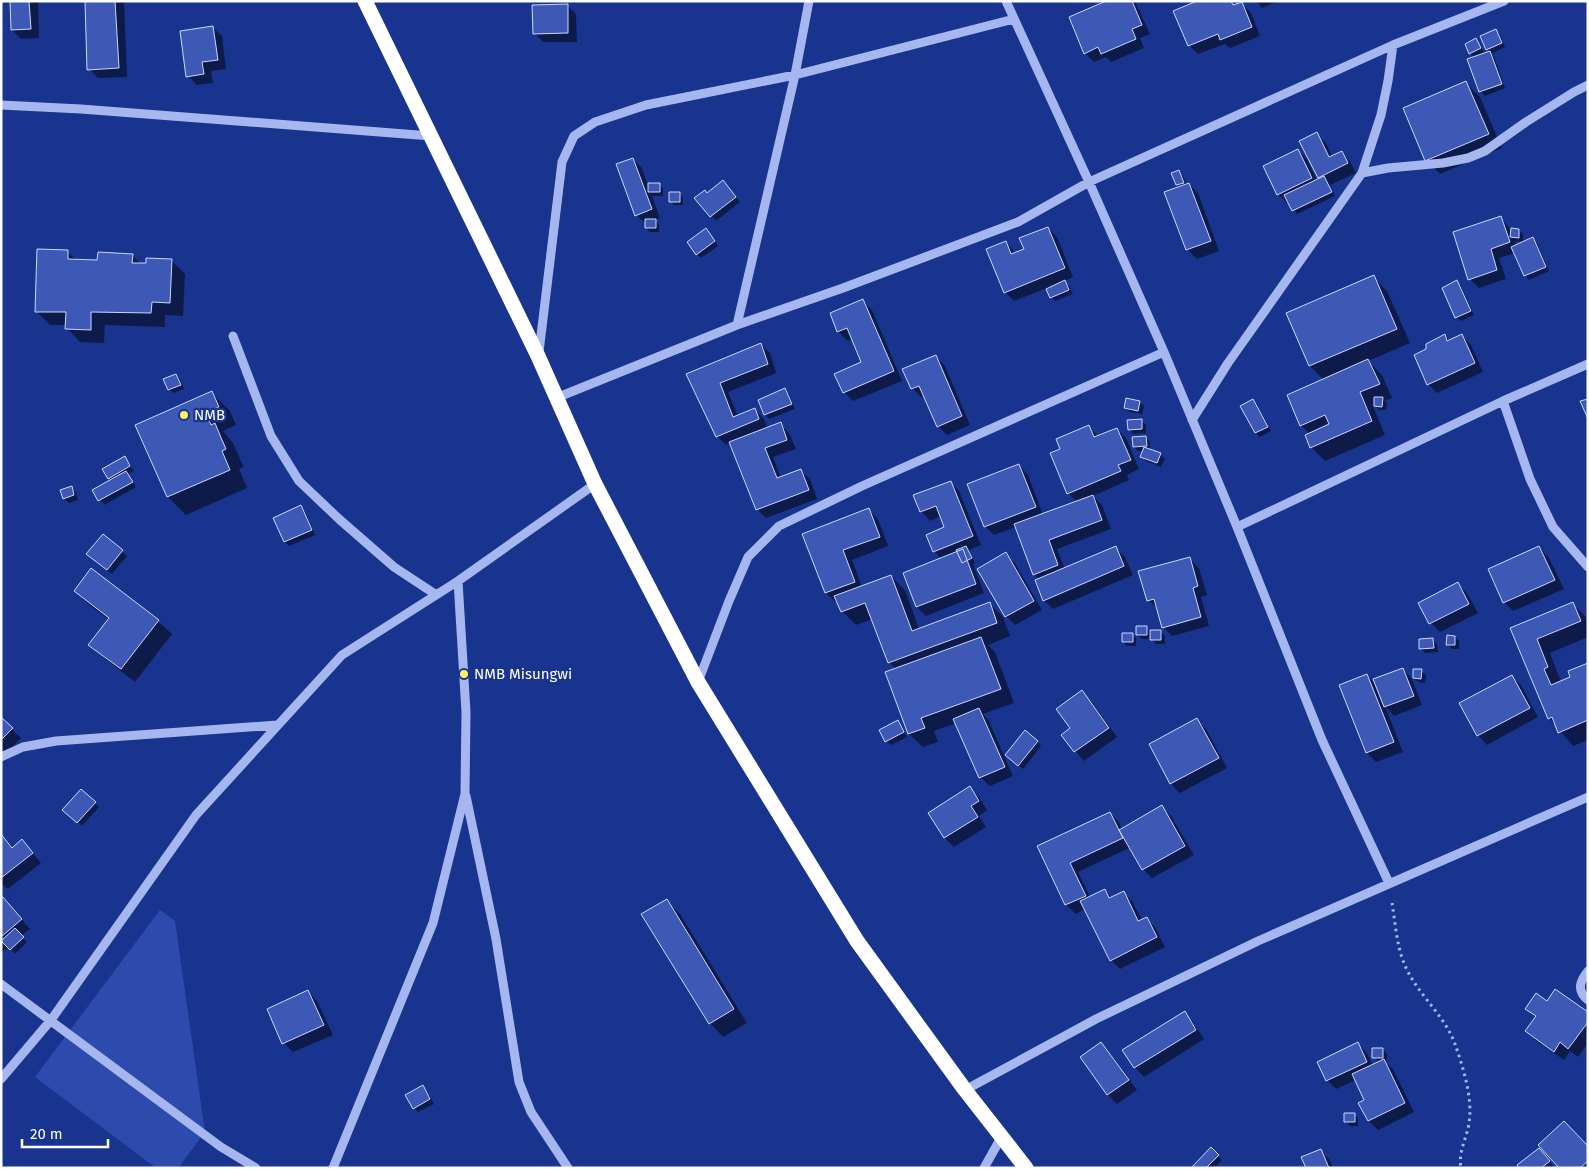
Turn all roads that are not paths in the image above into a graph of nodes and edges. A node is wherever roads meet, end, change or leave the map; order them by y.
1 (365, 1) edge
2 (809, 1) edge
3 (1006, 1) edge
4 (1504, 1) edge
5 (1014, 19) junction
6 (1392, 44) junction
7 (795, 75) junction
8 (1588, 85) edge
9 (1, 106) edge
10 (431, 136) junction
11 (1362, 172) junction
12 (1089, 182) junction
13 (737, 325) junction
14 (233, 336) dead end
15 (1164, 352) junction
16 (538, 356) junction
17 (1588, 364) edge
18 (556, 398) junction
19 (1504, 401) junction
20 (1192, 420) junction
21 (595, 484) junction
22 (1237, 527) junction
23 (1588, 567) edge
24 (458, 581) junction
25 (435, 594) junction
26 (698, 682) junction
27 (277, 725) junction
28 (1, 757) edge
29 (466, 794) junction
30 (1588, 797) edge
31 (1389, 883) junction
32 (1588, 971) edge
33 (1, 984) edge
34 (1588, 1000) edge
35 (51, 1020) junction
36 (1, 1079) edge
37 (966, 1090) junction
38 (1002, 1136) junction
39 (256, 1168) edge
40 (333, 1168) edge
41 (568, 1168) edge
42 (984, 1168) edge
43 (1026, 1168) edge

1 - 10 highway
2 - 7 street
3 - 5 street
4 - 6 street
5 - 7 street
5 - 12 street
6 - 11 street
6 - 12 street
7 - 13 street
7 - 16 street
8 - 11 street
9 - 10 street
10 - 16 highway
11 - 20 street
12 - 13 street
12 - 15 street
13 - 18 street
14 - 25 street
15 - 20 street
15 - 26 street
16 - 18 highway
17 - 19 street
18 - 21 highway
19 - 22 street
19 - 23 street
20 - 22 street
21 - 24 street
21 - 26 highway
22 - 31 street
24 - 25 street
24 - 29 street
25 - 27 street
26 - 37 highway
27 - 28 street
27 - 35 street
29 - 40 street
29 - 41 street
30 - 31 street
31 - 37 street
32 - 34 street
33 - 35 street
35 - 36 street
35 - 39 street
37 - 38 highway
38 - 42 street
38 - 43 highway

